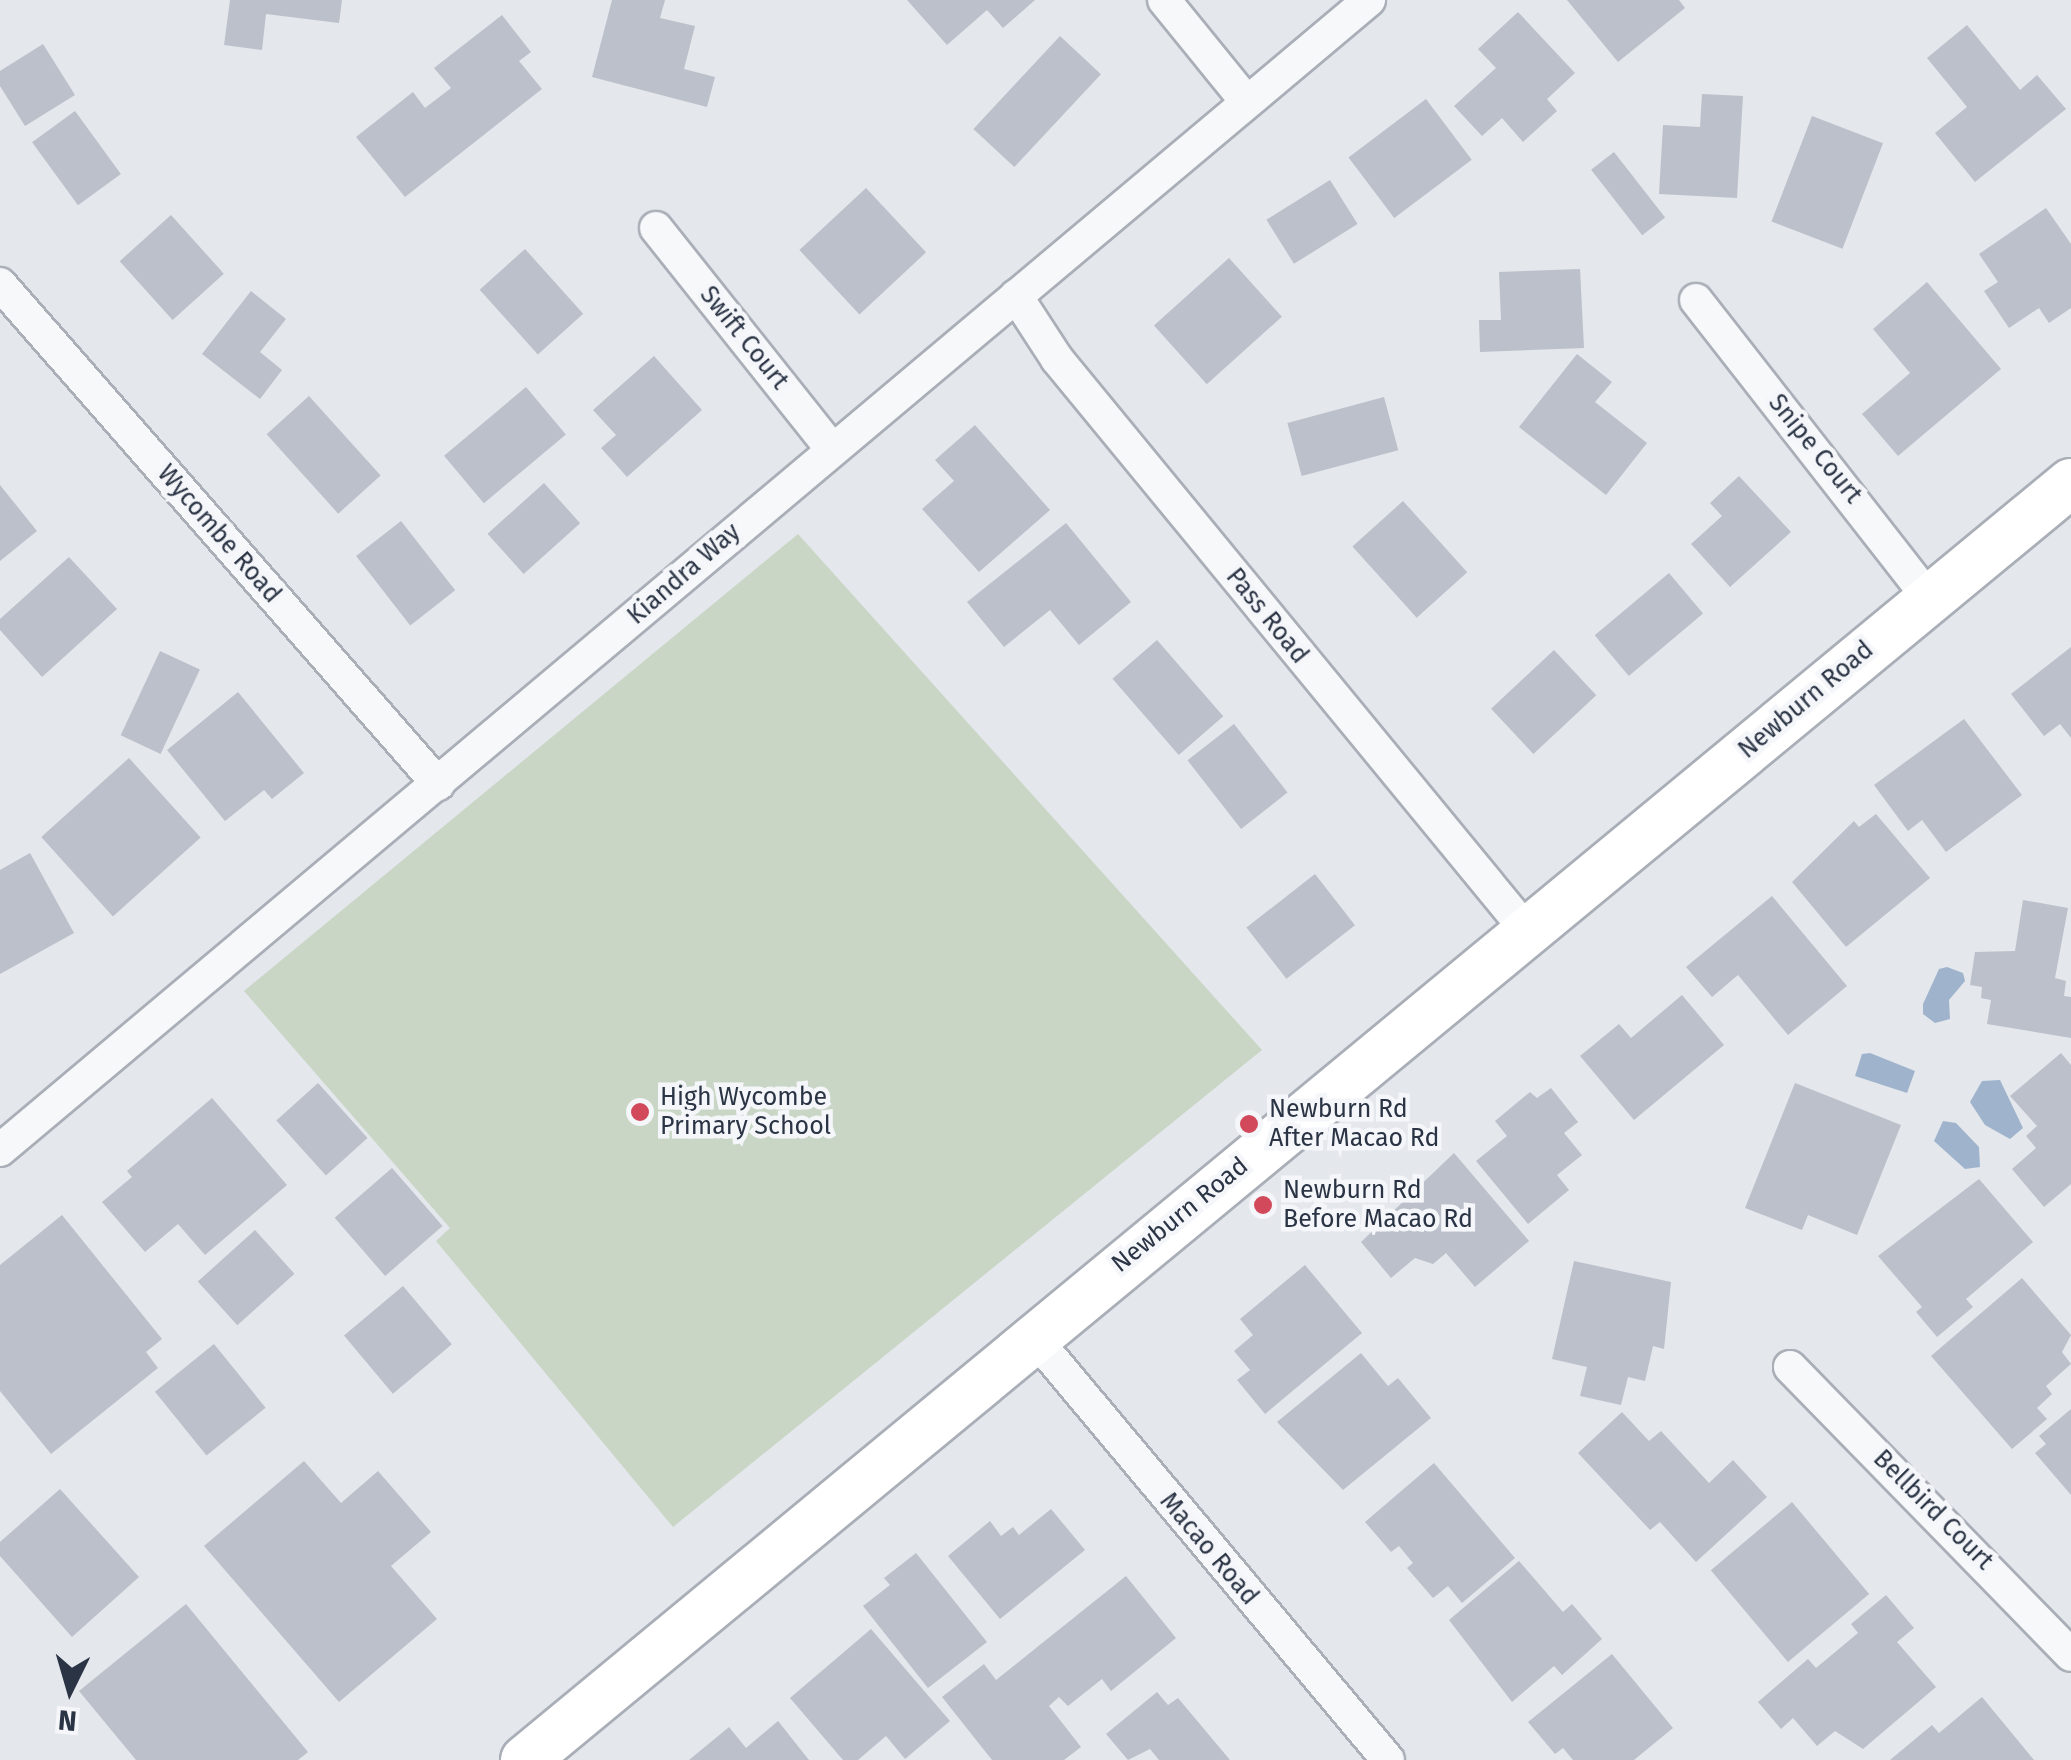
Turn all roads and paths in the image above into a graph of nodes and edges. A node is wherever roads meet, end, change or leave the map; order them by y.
1 (1164, 0) edge
2 (1369, 0) edge
3 (1246, 101) junction
4 (656, 228) dead end
5 (0, 284) edge
6 (1016, 296) junction
7 (1696, 300) dead end
8 (831, 448) junction
9 (2071, 483) edge
10 (1930, 599) junction
11 (438, 784) junction
12 (1527, 931) junction
13 (0, 1150) edge
14 (1033, 1336) junction
15 (1790, 1367) dead end
16 (2071, 1655) edge
17 (525, 1760) edge
18 (1388, 1760) edge

1 - 3 street
2 - 3 street, Kiandra Way
3 - 6 street, Kiandra Way
4 - 8 street, Swift Court
5 - 11 street, Wycombe Road
6 - 8 street, Kiandra Way
6 - 12 street, Pass Road
7 - 10 street, Snipe Court
8 - 11 street, Kiandra Way
9 - 10 street, Newburn Road
10 - 12 street, Newburn Road
11 - 13 street, Kiandra Way
12 - 14 street, Newburn Road
14 - 17 street, Newburn Road
14 - 18 street, Macao Road
15 - 16 street, Bellbird Court

